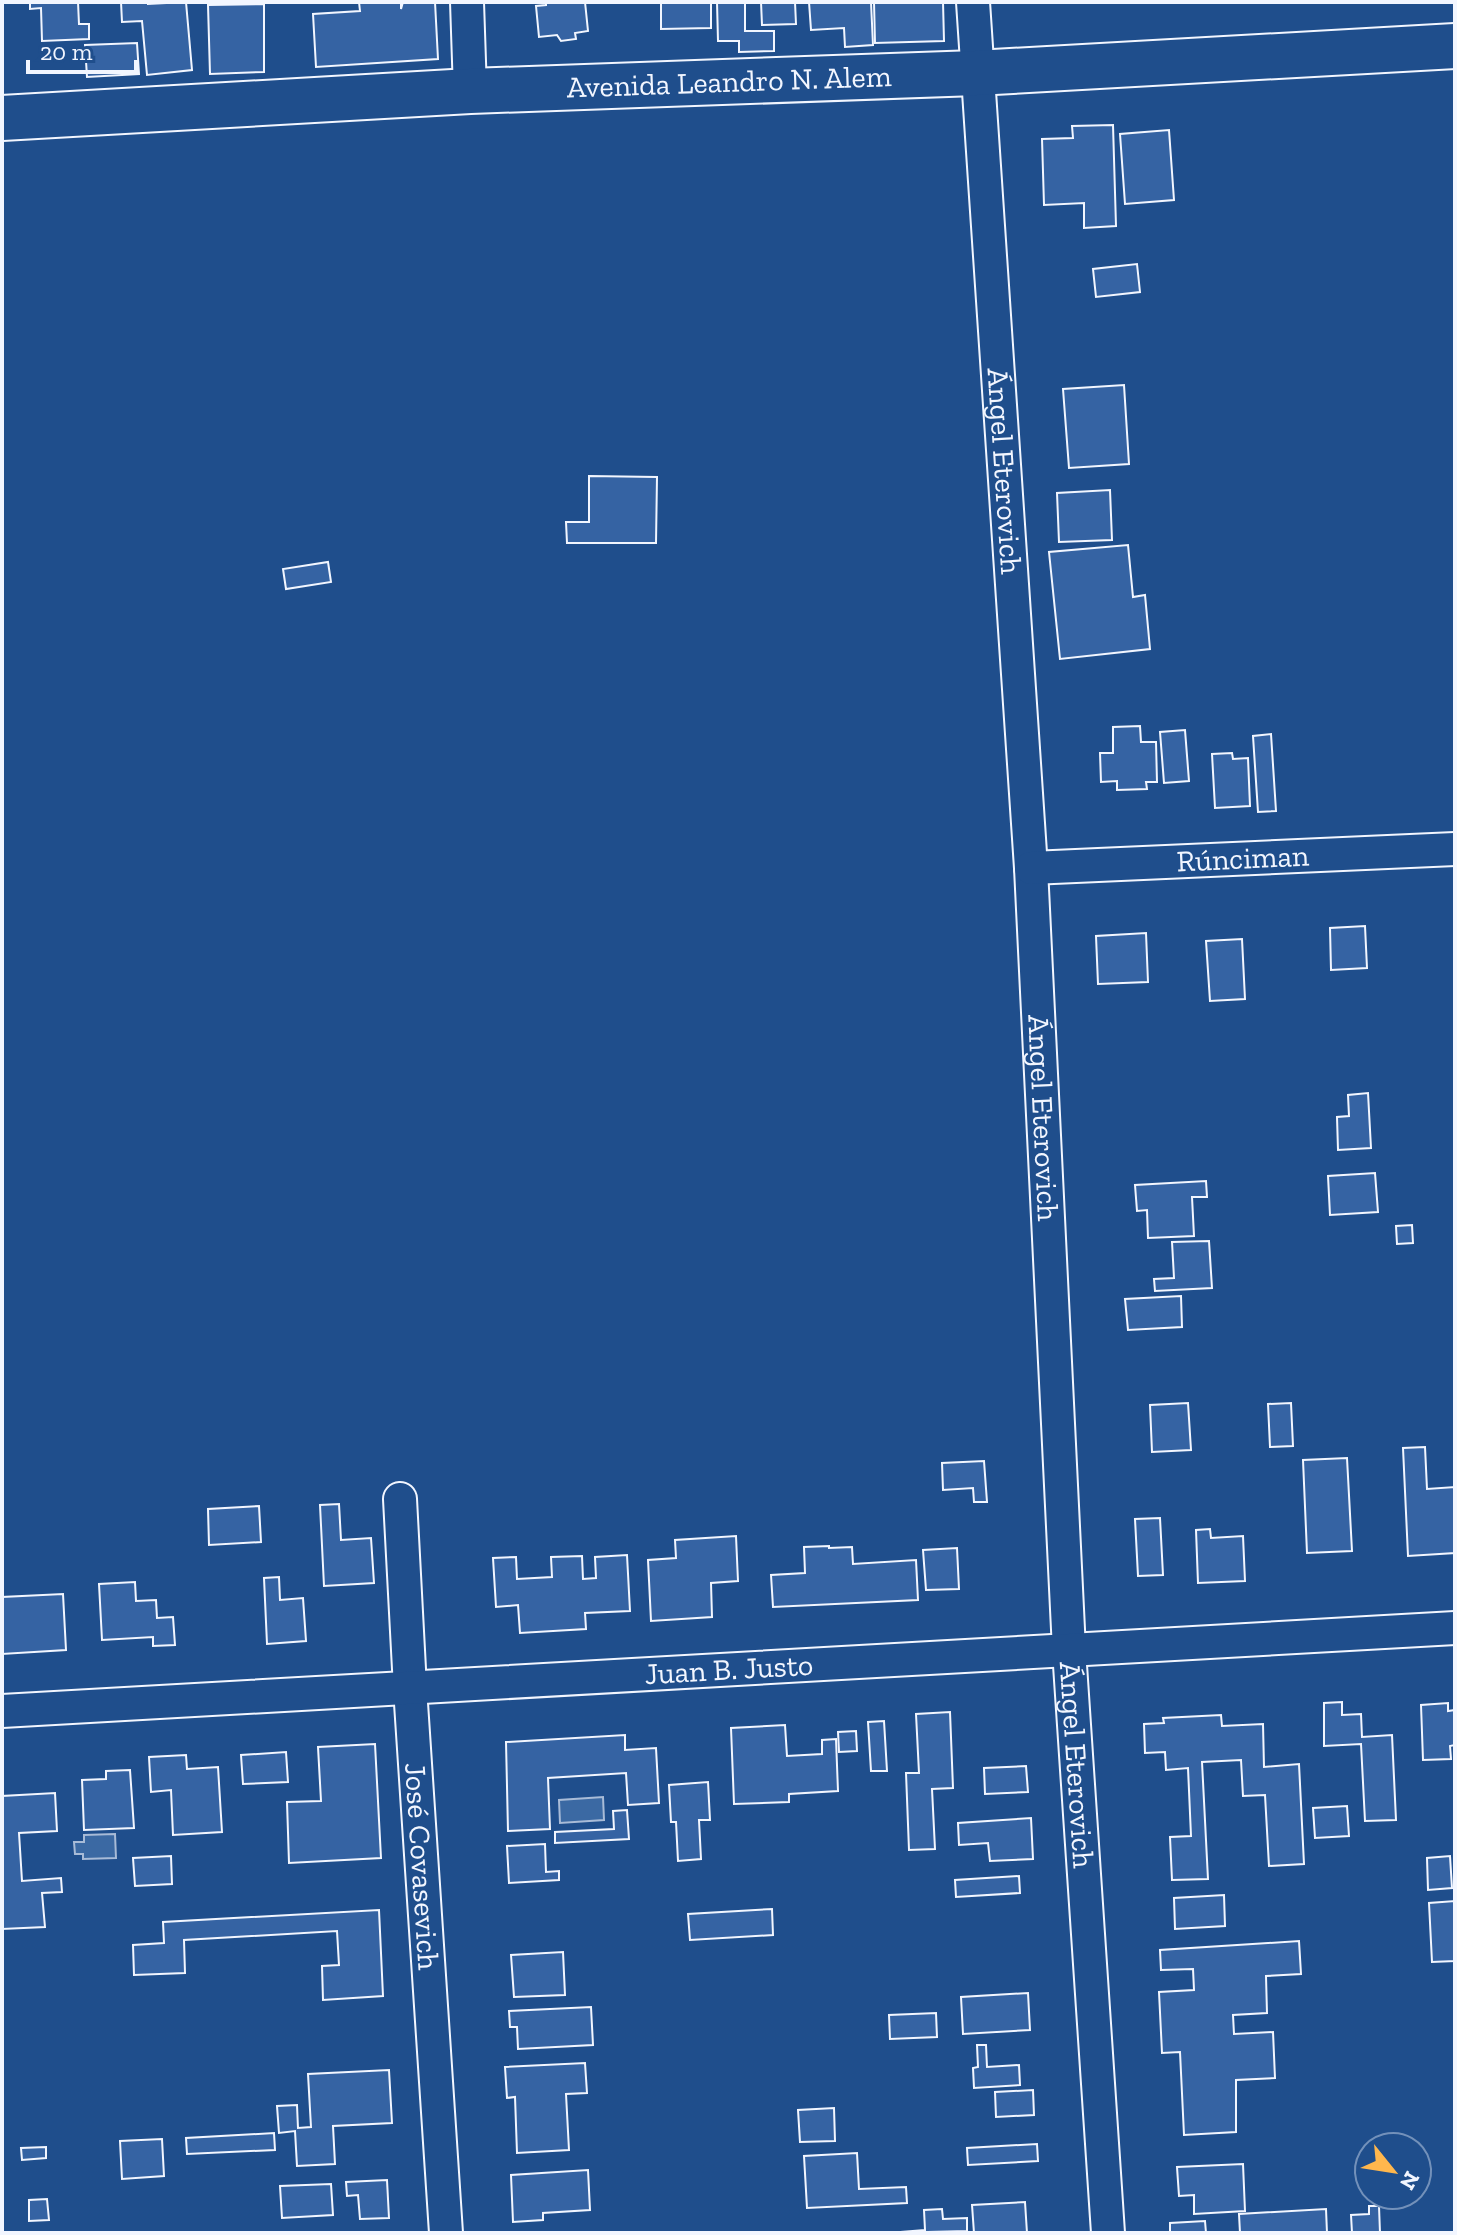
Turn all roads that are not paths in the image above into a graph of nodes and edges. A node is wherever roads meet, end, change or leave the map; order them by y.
1 (467, 2) edge
2 (973, 2) edge
3 (1455, 46) edge
4 (976, 73) junction
5 (470, 91) junction
6 (2, 118) edge
7 (1455, 849) edge
8 (1031, 868) junction
9 (400, 1499) dead end
10 (1455, 1628) edge
11 (1069, 1650) junction
12 (410, 1688) junction
13 (2, 1711) edge
14 (446, 2233) edge
15 (1108, 2233) edge

1 - 5 street
2 - 4 street, Ángel Eterovich
3 - 4 main road, Avenida Leandro N. Alem
4 - 5 main road, Avenida Leandro N. Alem
4 - 8 street, Ángel Eterovich
5 - 6 main road, Avenida Leandro N. Alem
7 - 8 street, Rúnciman
8 - 11 street, Ángel Eterovich
9 - 12 street, José Covasevich
10 - 11 street, Juan B. Justo
11 - 12 street, Juan B. Justo
11 - 15 street, Ángel Eterovich
12 - 13 street, Juan B. Justo
12 - 14 street, José Covasevich

